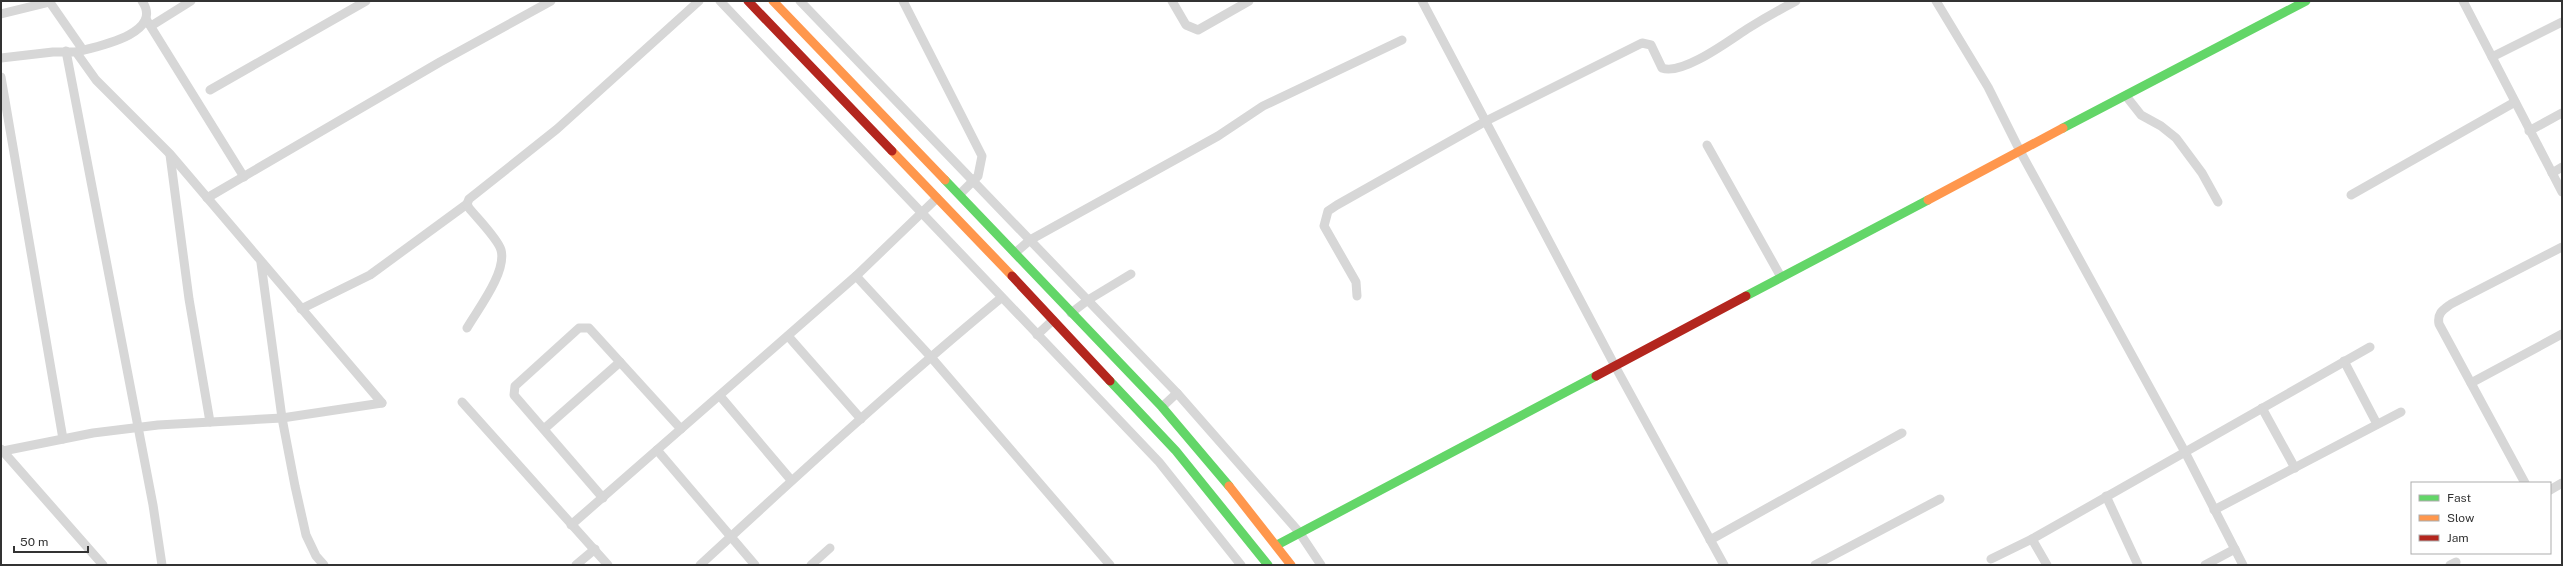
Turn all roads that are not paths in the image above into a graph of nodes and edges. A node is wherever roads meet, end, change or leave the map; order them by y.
1 (50, 1) edge
2 (142, 1) edge
3 (191, 1) edge
4 (366, 1) edge
5 (551, 1) edge
6 (699, 1) edge
7 (720, 1) edge
8 (748, 1) edge
9 (773, 1) edge
10 (800, 1) edge
11 (903, 1) edge
12 (1172, 1) edge
13 (1249, 1) edge
14 (1422, 1) edge
15 (1796, 1) edge
16 (1936, 1) edge
17 (2306, 1) edge
18 (2463, 1) edge
19 (1, 14) edge
20 (149, 22) junction
21 (2562, 22) edge
22 (1402, 40) dead end
23 (75, 51) junction
24 (2492, 57) junction
25 (1, 58) edge
26 (1, 77) edge
27 (210, 90) dead end
28 (2126, 96) junction
29 (2515, 102) junction
30 (2562, 113) edge
31 (1486, 121) junction
32 (2529, 131) junction
33 (1707, 145) dead end
34 (2020, 150) junction
35 (170, 154) junction
36 (2562, 167) edge
37 (2552, 173) junction
38 (244, 177) junction
39 (975, 181) junction
40 (2562, 192) edge
41 (960, 194) junction
42 (2351, 195) dead end
43 (207, 198) junction
44 (937, 198) junction
45 (2218, 202) dead end
46 (467, 204) junction
47 (921, 213) junction
48 (1030, 240) junction
49 (2562, 247) edge
50 (1015, 253) junction
51 (261, 263) junction
52 (1131, 274) dead end
53 (856, 276) junction
54 (1781, 277) junction
55 (1358, 296) dead end
56 (1002, 298) junction
57 (1088, 300) junction
58 (301, 310) junction
59 (1071, 313) junction
60 (1053, 320) junction
61 (467, 328) dead end
62 (1037, 334) junction
63 (2562, 334) edge
64 (788, 336) junction
65 (2370, 347) dead end
66 (930, 356) junction
67 (1130, 359) junction
68 (2344, 361) junction
69 (620, 362) junction
70 (1615, 366) junction
71 (2471, 383) junction
72 (1177, 393) junction
73 (720, 396) junction
74 (462, 402) dead end
75 (1162, 407) junction
76 (2262, 408) junction
77 (2401, 412) dead end
78 (282, 418) junction
79 (861, 419) junction
80 (210, 422) junction
81 (2377, 424) junction
82 (137, 428) junction
83 (544, 429) junction
84 (681, 429) junction
85 (1902, 433) dead end
86 (62, 439) junction
87 (2, 450) edge
88 (657, 450) junction
89 (2185, 452) junction
90 (2295, 468) junction
91 (791, 480) junction
92 (2524, 482) edge
93 (2562, 483) edge
94 (2551, 489) edge
95 (2106, 496) junction
96 (603, 498) junction
97 (1940, 499) dead end
98 (2214, 510) junction
99 (571, 525) junction
100 (1299, 532) junction
101 (731, 536) junction
102 (2032, 539) junction
103 (1710, 540) junction
104 (1277, 545) junction
105 (830, 548) dead end
106 (594, 549) junction
107 (2235, 549) junction
108 (1991, 559) dead end
109 (103, 565) edge
110 (162, 565) edge
111 (324, 565) edge
112 (576, 565) edge
113 (608, 565) edge
114 (700, 565) edge
115 (755, 565) edge
116 (811, 565) edge
117 (1110, 565) edge
118 (1241, 565) edge
119 (1268, 565) edge
120 (1291, 565) edge
121 (1321, 565) edge
122 (1724, 565) edge
123 (1815, 565) edge
124 (2047, 565) edge
125 (2138, 565) edge
126 (2205, 565) edge
127 (2243, 565) edge

1 - 19 street
1 - 23 street
2 - 20 street
3 - 20 street
4 - 27 street
5 - 38 street
6 - 46 street
7 - 47 street
8 - 44 main road
9 - 41 main road
10 - 39 street
11 - 39 street
12 - 13 street
14 - 31 street
15 - 31 street
16 - 34 street
17 - 28 main road
18 - 24 street
20 - 23 street
20 - 38 street
21 - 24 street
22 - 48 street
23 - 25 street
23 - 35 street
23 - 82 street
24 - 29 street
26 - 86 street
28 - 34 main road
28 - 45 street
29 - 32 street
29 - 42 street
30 - 32 street
31 - 55 street
31 - 70 street
32 - 37 street
33 - 54 street
34 - 54 main road
34 - 89 street
35 - 43 street
35 - 80 street
36 - 37 street
37 - 40 street
38 - 43 street
39 - 41 street
39 - 48 street
41 - 50 main road
43 - 51 street
44 - 47 street
44 - 60 main road
46 - 58 street
46 - 61 street
47 - 53 street
47 - 56 street
48 - 50 street
48 - 57 street
49 - 71 street
50 - 59 main road
51 - 58 street
51 - 78 street
52 - 57 street
53 - 64 street
53 - 66 street
54 - 70 main road
56 - 62 street
56 - 66 street
57 - 59 street
57 - 67 street
58 - 78 street
59 - 67 main road
60 - 62 street
60 - 119 main road
62 - 118 street
63 - 71 street
64 - 73 street
64 - 79 street
65 - 68 street
66 - 79 street
66 - 117 street
67 - 72 street
67 - 75 main road
68 - 76 street
68 - 81 street
69 - 83 street
69 - 83 street
69 - 84 street
70 - 100 main road
70 - 103 street
71 - 92 street
72 - 75 street
72 - 100 street
73 - 84 street
73 - 91 street
74 - 99 street
75 - 104 main road
76 - 89 street
76 - 90 street
77 - 81 street
78 - 80 street
78 - 111 street
79 - 91 street
80 - 82 street
81 - 90 street
82 - 86 street
82 - 110 street
83 - 96 street
84 - 88 street
85 - 103 street
86 - 87 street
87 - 109 street
88 - 96 street
88 - 101 street
89 - 95 street
89 - 98 street
90 - 98 street
91 - 101 street
93 - 94 street
95 - 102 street
95 - 125 street
96 - 99 street
97 - 123 street
98 - 107 street
99 - 106 street
100 - 104 main road
100 - 121 street
101 - 114 street
101 - 115 street
102 - 108 street
102 - 124 street
103 - 122 street
104 - 120 main road
105 - 116 street
106 - 112 street
106 - 113 street
107 - 126 street
107 - 127 street

